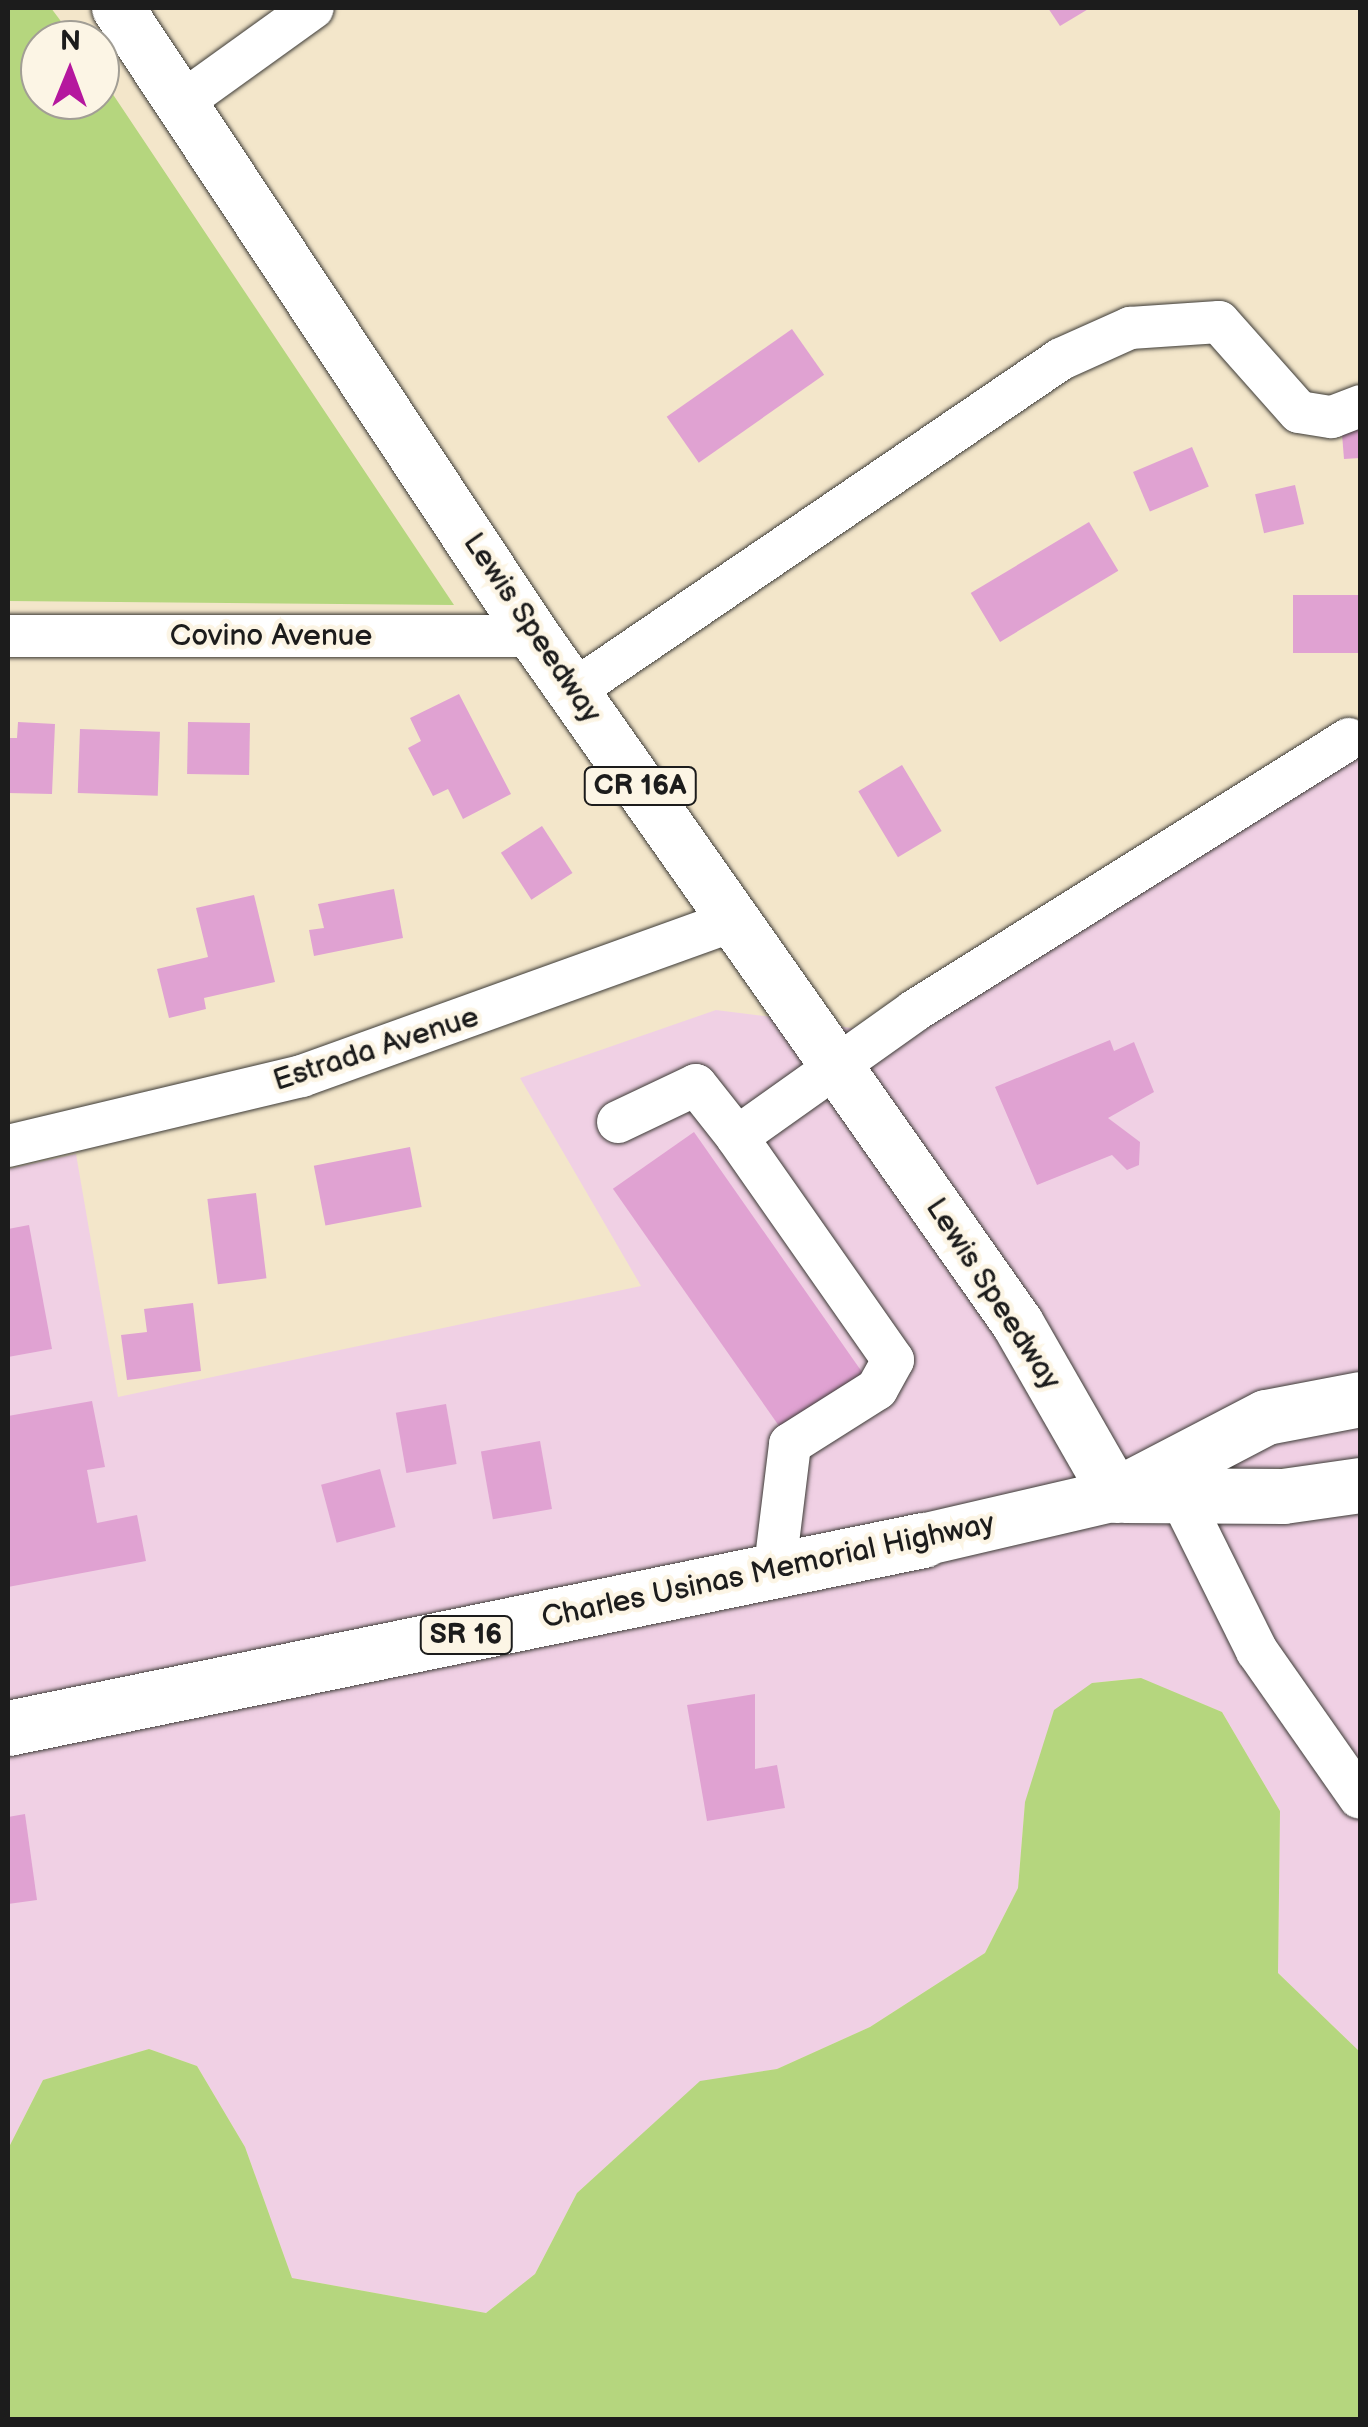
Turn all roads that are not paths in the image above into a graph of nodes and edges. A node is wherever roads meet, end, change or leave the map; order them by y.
1 (118, 8) edge
2 (313, 8) edge
3 (182, 102) junction
4 (1360, 406) edge
5 (8, 636) edge
6 (534, 636) junction
7 (573, 691) junction
8 (1348, 738) dead end
9 (735, 920) junction
10 (839, 1068) junction
11 (618, 1122) dead end
12 (737, 1138) junction
13 (8, 1146) edge
14 (1360, 1400) edge
15 (1360, 1485) edge
16 (1116, 1495) junction
17 (1180, 1496) junction
18 (923, 1540) joint
19 (775, 1568) junction
20 (8, 1728) edge
21 (1360, 1798) edge

1 - 3 main road, Lewis Speedway / CR 16A
2 - 3 street
3 - 6 main road, Lewis Speedway / CR 16A
4 - 7 street
5 - 6 street, Covino Avenue
6 - 7 main road, Lewis Speedway / CR 16A
7 - 9 main road, Lewis Speedway / CR 16A
8 - 10 street
9 - 10 main road, Lewis Speedway / CR 16A
9 - 13 street, Estrada Avenue
10 - 12 street
10 - 16 main road, Lewis Speedway / CR 16A
11 - 12 street
12 - 19 street
14 - 16 highway, Charles Usinas Memorial Highway / SR 16
15 - 17 highway, Charles Usinas Memorial Highway / SR 16
16 - 17 highway, Charles Usinas Memorial Highway / SR 16
16 - 18 main road, Charles Usinas Memorial Highway / SR 16
17 - 21 street
18 - 19 highway, Charles Usinas Memorial Highway / SR 16
19 - 20 highway, Charles Usinas Memorial Highway / SR 16

